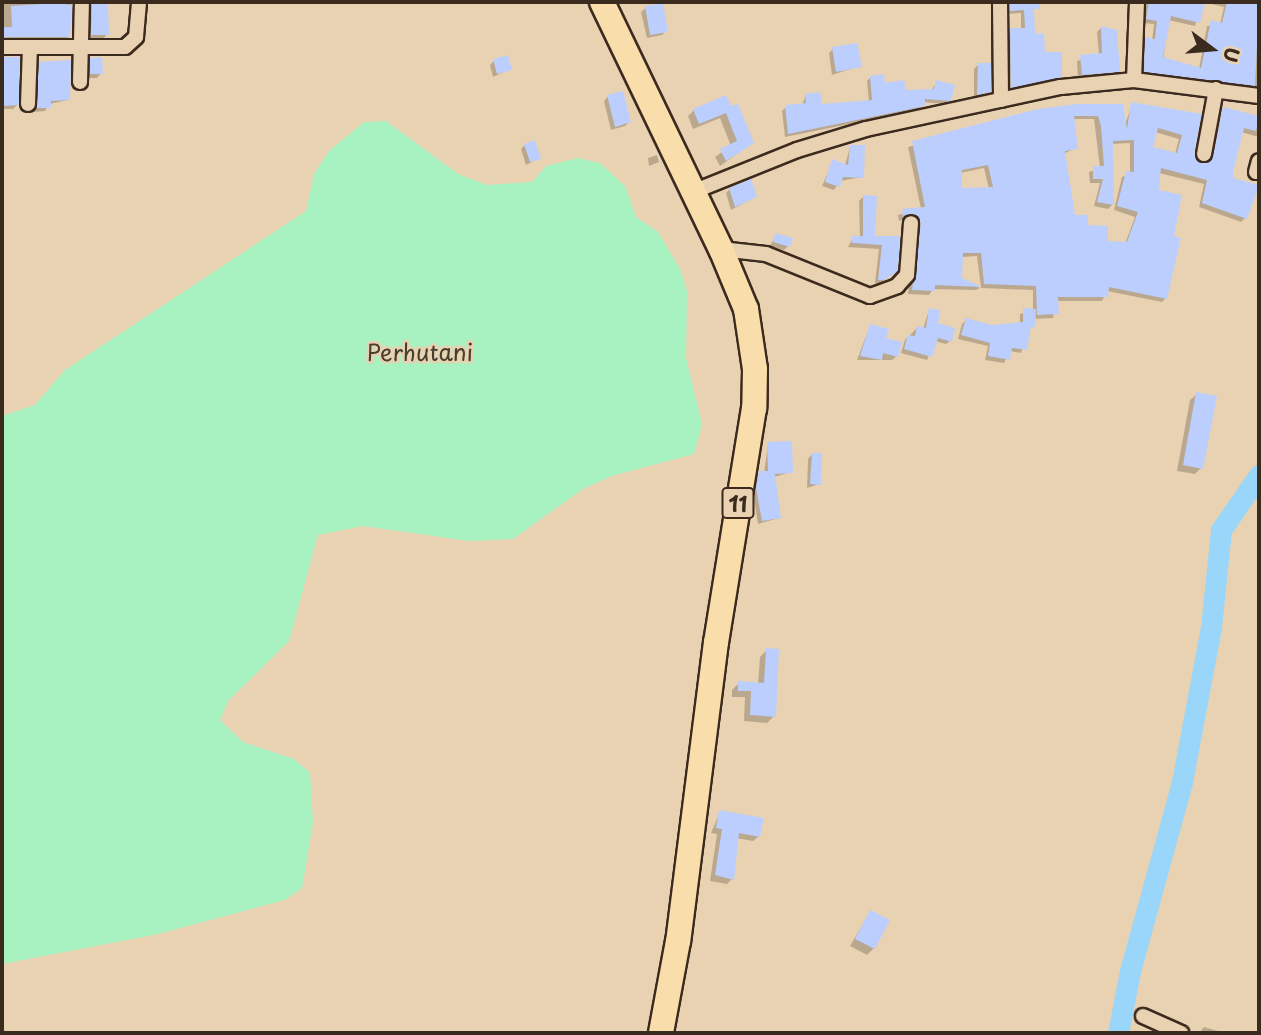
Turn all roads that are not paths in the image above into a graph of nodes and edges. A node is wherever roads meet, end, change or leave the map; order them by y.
1 (82, 2) edge
2 (139, 2) edge
3 (602, 2) edge
4 (1000, 2) edge
5 (1137, 2) edge
6 (2, 47) edge
7 (30, 48) junction
8 (81, 50) junction
9 (1133, 80) junction
10 (80, 82) dead end
11 (1216, 89) junction
12 (1259, 96) edge
13 (1001, 100) junction
14 (28, 104) dead end
15 (1204, 154) dead end
16 (695, 191) junction
17 (911, 223) dead end
18 (721, 249) junction
19 (1143, 1016) dead end
20 (661, 1033) edge
21 (1181, 1033) edge

1 - 8 street
2 - 8 street
3 - 16 highway, 11
4 - 13 street
5 - 9 street
6 - 7 street
7 - 8 street
7 - 14 street
8 - 10 street
9 - 11 street
9 - 13 street
11 - 12 street
11 - 15 street
13 - 16 street
16 - 18 highway, 11
17 - 18 street
18 - 20 highway, 11
19 - 21 street

